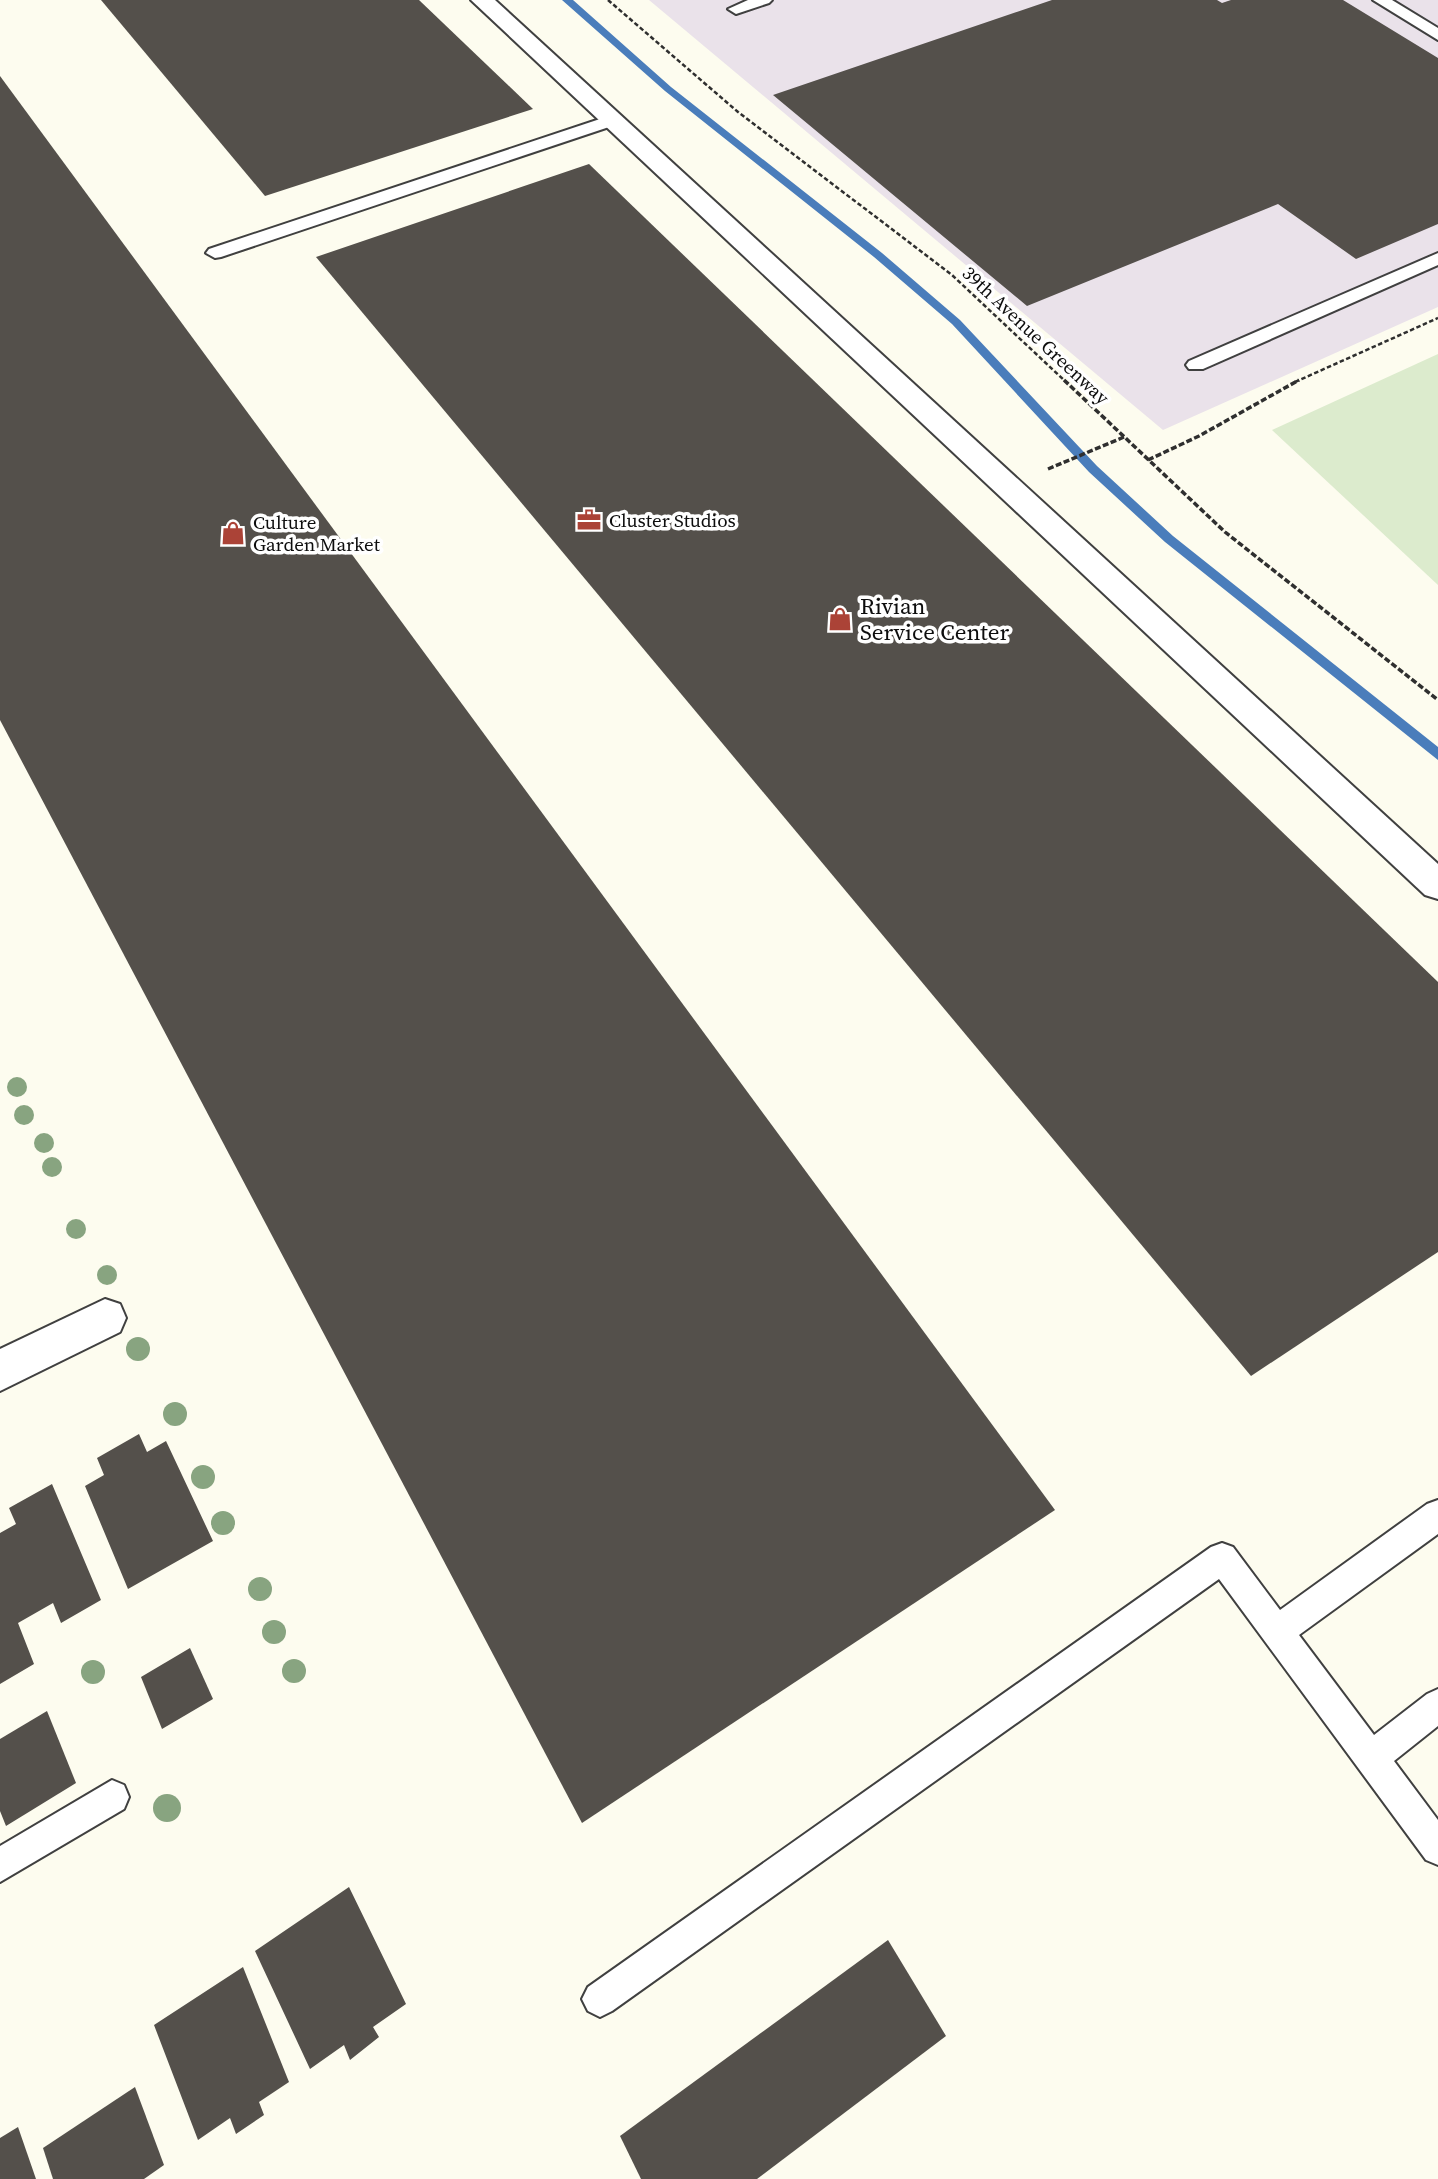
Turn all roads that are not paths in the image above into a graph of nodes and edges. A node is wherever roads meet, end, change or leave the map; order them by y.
1 (482, 0) edge
2 (764, 0) edge
3 (1381, 0) edge
4 (736, 9) dead end
5 (1438, 35) edge
6 (612, 120) junction
7 (215, 253) dead end
8 (1438, 258) edge
9 (1196, 365) dead end
10 (1438, 885) edge
11 (105, 1318) dead end
12 (0, 1371) edge
13 (1438, 1515) edge
14 (1277, 1631) junction
15 (1438, 1705) edge
16 (1371, 1758) junction
17 (112, 1797) dead end
18 (1438, 1848) edge
19 (0, 1865) edge
20 (600, 1999) dead end

1 - 6 street
2 - 4 lane
3 - 5 lane
6 - 7 lane
6 - 10 street
8 - 9 lane
11 - 12 street
13 - 14 lane
14 - 16 lane
14 - 20 lane
15 - 16 lane
16 - 18 lane
17 - 19 lane

